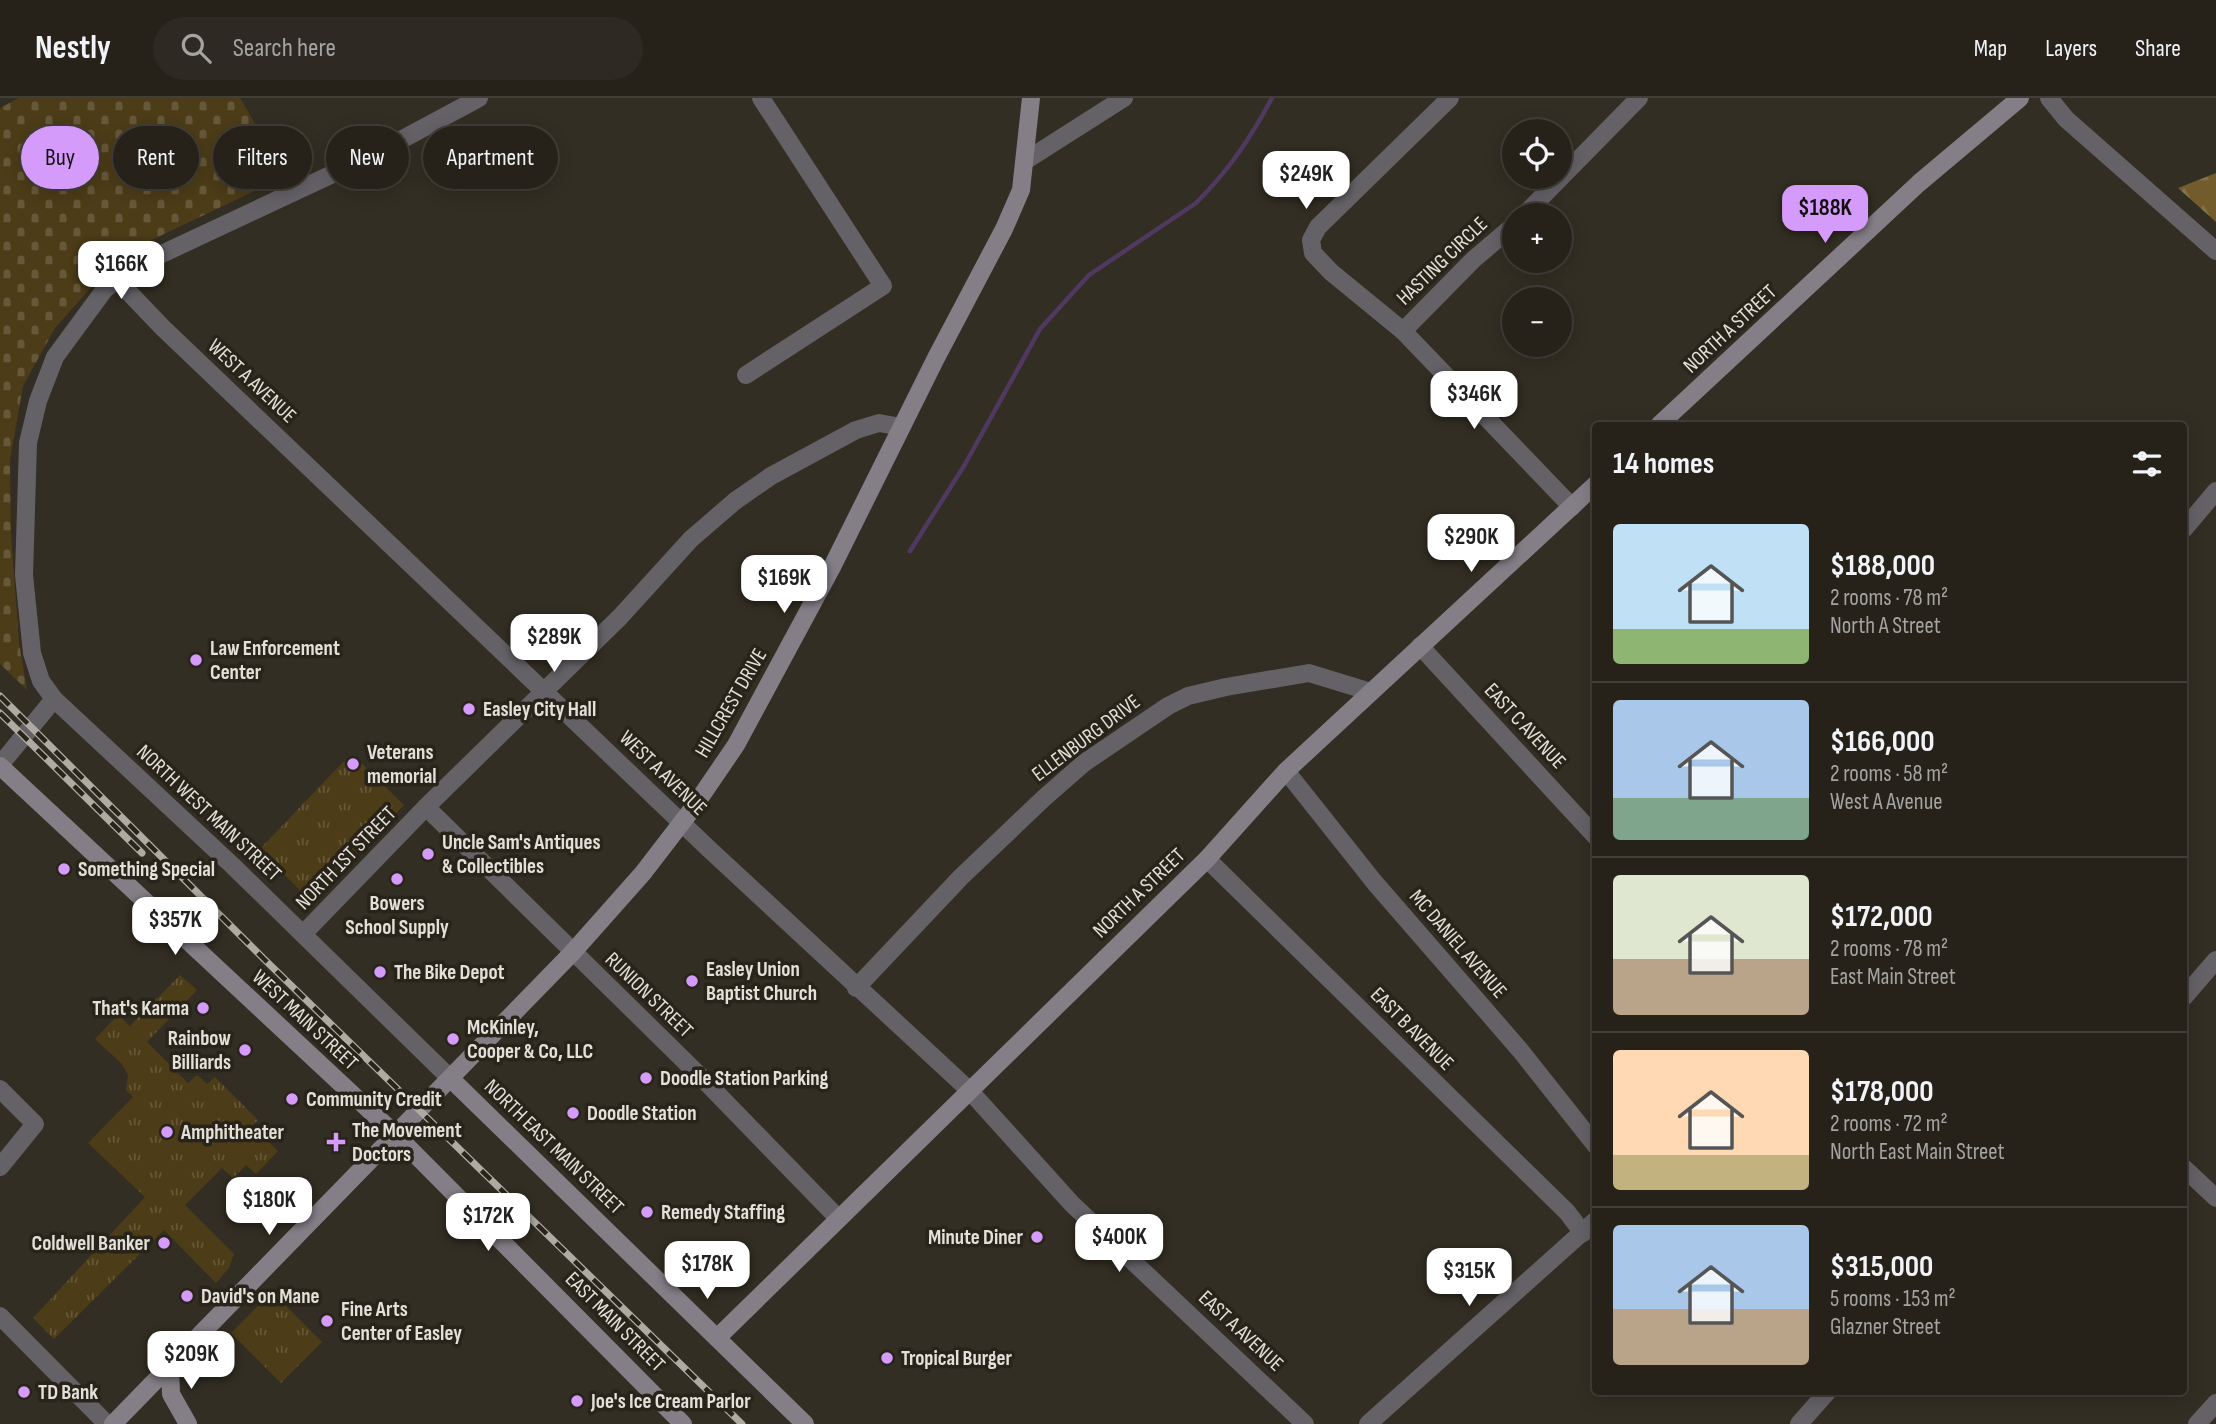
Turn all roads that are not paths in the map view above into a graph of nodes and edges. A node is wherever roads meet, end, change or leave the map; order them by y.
1 (480, 98) edge
2 (761, 98) edge
3 (1031, 98) edge
4 (1124, 98) edge
5 (1450, 98) edge
6 (1639, 98) edge
7 (2020, 98) edge
8 (2049, 98) edge
9 (1025, 161) junction
10 (1536, 203) edge
11 (1502, 235) edge
12 (2216, 251) edge
13 (117, 280) junction
14 (1403, 331) junction
15 (746, 375) dead end
16 (1662, 422) edge
17 (901, 427) junction
18 (1592, 488) edge
19 (2216, 491) edge
20 (1572, 507) junction
21 (2187, 525) edge
22 (1420, 646) junction
23 (545, 691) junction
24 (1371, 692) junction
25 (54, 699) junction
26 (0, 766) edge
27 (1286, 771) junction
28 (426, 807) junction
29 (682, 823) junction
30 (1592, 833) edge
31 (1206, 859) junction
32 (303, 934) junction
33 (572, 953) junction
34 (2216, 960) edge
35 (856, 988) junction
36 (2187, 994) edge
37 (451, 1079) junction
38 (0, 1088) edge
39 (969, 1090) junction
40 (395, 1134) junction
41 (1592, 1141) edge
42 (0, 1167) edge
43 (2187, 1171) edge
44 (2216, 1198) edge
45 (838, 1218) junction
46 (1592, 1224) edge
47 (1583, 1233) junction
48 (0, 1316) edge
49 (717, 1338) junction
50 (170, 1366) junction
51 (1824, 1395) edge
52 (2216, 1403) edge
53 (107, 1424) edge
54 (113, 1424) edge
55 (188, 1424) edge
56 (683, 1424) edge
57 (805, 1424) edge
58 (1305, 1424) edge
59 (1368, 1424) edge
60 (1799, 1424) edge
61 (2197, 1424) edge

1 - 13 street, NORTH WEST MAIN STREET
2 - 15 street
3 - 9 main road, HILLCREST DRIVE
4 - 9 street
5 - 14 street, HASTING CIRCLE
6 - 10 street
7 - 16 main road, NORTH A STREET
8 - 12 street
9 - 17 main road, HILLCREST DRIVE
11 - 14 street, HASTING CIRCLE
13 - 23 street, WEST A AVENUE
13 - 25 street, NORTH WEST MAIN STREET
14 - 20 street, HASTING CIRCLE
17 - 23 street, NORTH 1ST STREET
17 - 29 main road, HILLCREST DRIVE
18 - 20 main road, NORTH A STREET
19 - 21 street
20 - 22 main road, NORTH A STREET
22 - 24 main road, NORTH A STREET
22 - 30 street, EAST C AVENUE
23 - 28 street, NORTH 1ST STREET
23 - 29 street, WEST A AVENUE
24 - 27 main road, NORTH A STREET
24 - 35 street, ELLENBURG DRIVE
25 - 26 street
25 - 32 street, NORTH WEST MAIN STREET
26 - 40 main road, WEST MAIN STREET
27 - 31 main road, NORTH A STREET
27 - 41 street, MC DANIEL AVENUE
28 - 32 street, NORTH 1ST STREET
28 - 33 street, RUNION STREET
29 - 33 main road, HILLCREST DRIVE
29 - 35 street, WEST A AVENUE
31 - 39 main road, NORTH A STREET
31 - 47 street, EAST B AVENUE
32 - 37 street, NORTH WEST MAIN STREET
33 - 37 main road, HILLCREST DRIVE
33 - 45 street, RUNION STREET
34 - 36 street
35 - 39 street, WEST A AVENUE
37 - 40 main road, HILLCREST DRIVE
37 - 49 main road, NORTH EAST MAIN STREET
38 - 42 street
39 - 45 main road, NORTH A STREET
39 - 58 street, EAST A AVENUE
40 - 50 main road, HILLCREST DRIVE
40 - 56 main road, EAST MAIN STREET
43 - 44 street
45 - 49 main road, NORTH A STREET
46 - 47 street
47 - 59 street
48 - 53 street
49 - 57 main road, NORTH EAST MAIN STREET
50 - 54 main road, HILLCREST DRIVE
50 - 55 main road
51 - 60 street
52 - 61 street

